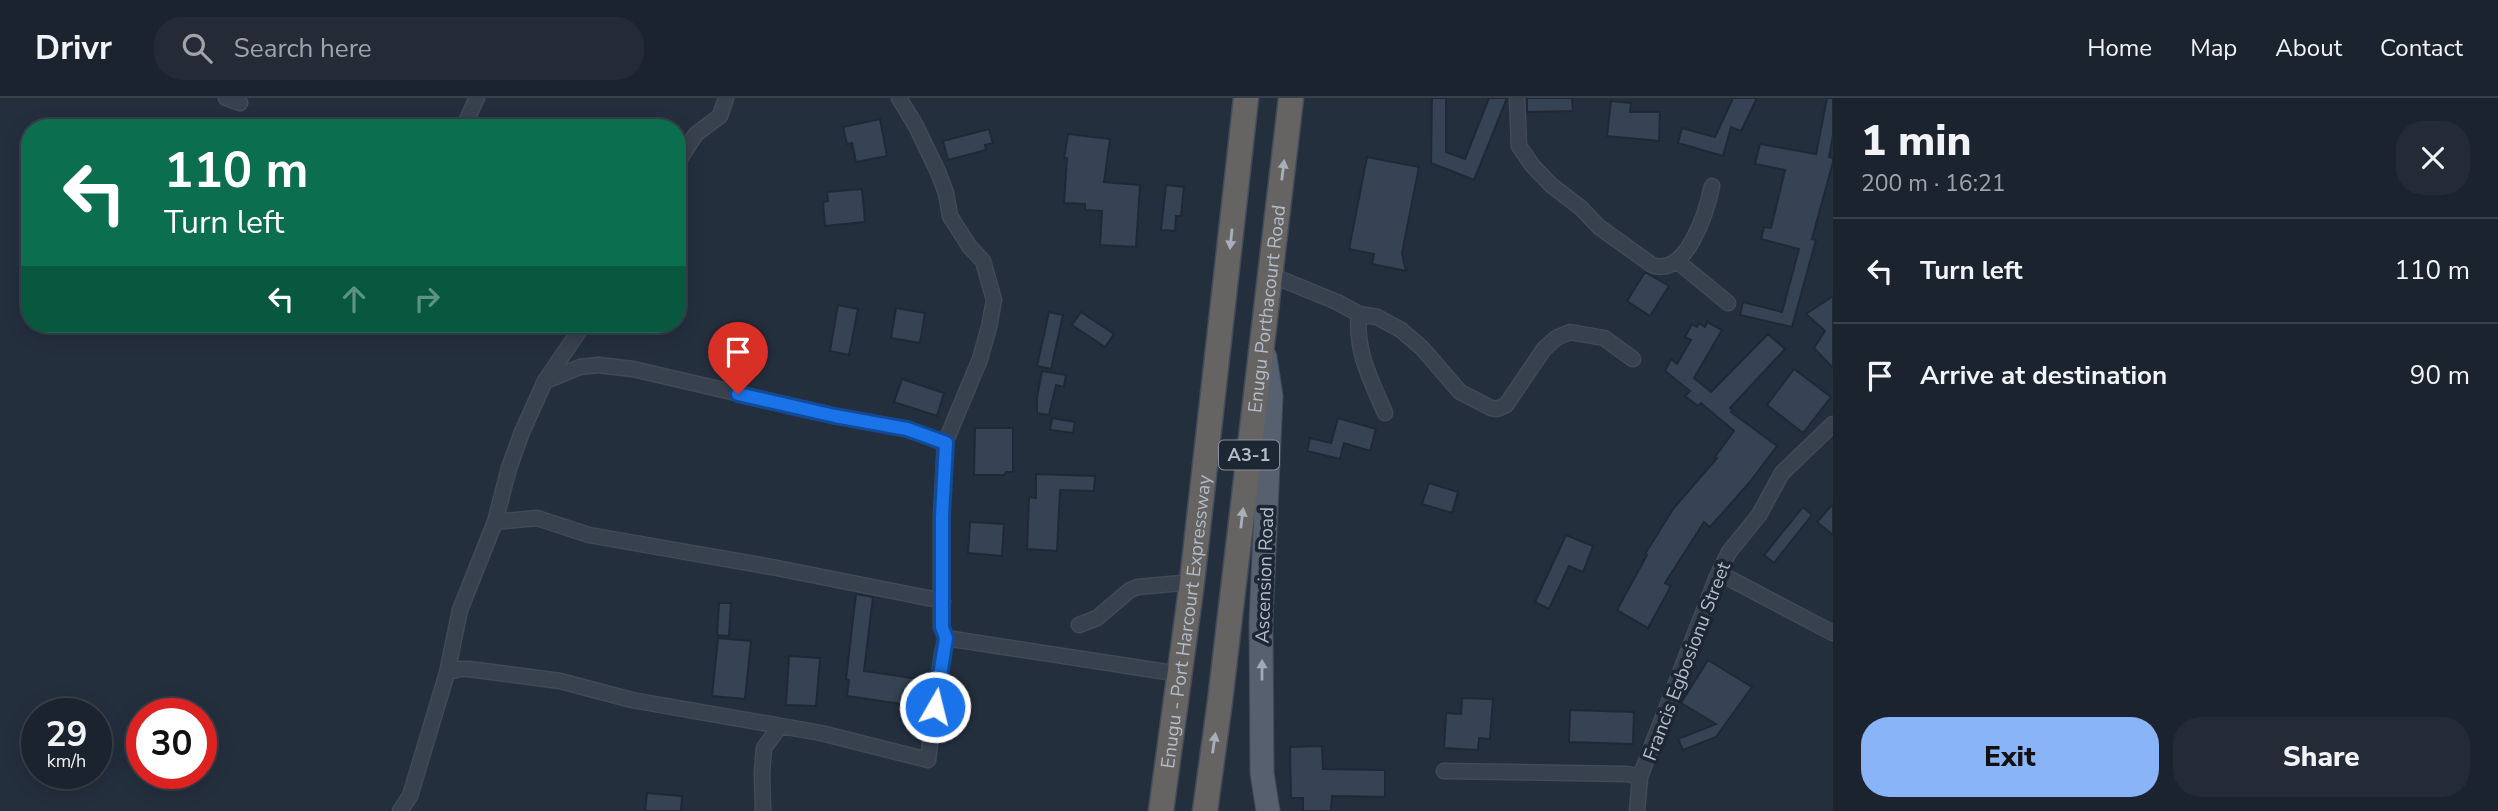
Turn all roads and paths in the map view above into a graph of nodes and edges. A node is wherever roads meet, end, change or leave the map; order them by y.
1 (477, 98) edge
2 (726, 98) edge
3 (899, 98) edge
4 (1246, 98) edge
5 (1291, 98) edge
6 (1517, 98) edge
7 (467, 119) edge
8 (686, 149) edge
9 (1712, 186) dead end
10 (1678, 261) junction
11 (1271, 275) junction
12 (1728, 303) dead end
13 (1359, 314) junction
14 (578, 333) edge
15 (1262, 340) junction
16 (1633, 359) dead end
17 (545, 381) junction
18 (1385, 413) dead end
19 (1833, 424) edge
20 (946, 443) junction
21 (495, 522) junction
22 (1719, 573) junction
23 (1192, 582) junction
24 (943, 601) junction
25 (1079, 625) dead end
26 (1833, 633) edge
27 (946, 638) junction
28 (447, 673) junction
29 (1180, 674) junction
30 (780, 726) junction
31 (1444, 771) dead end
32 (1640, 778) junction
33 (400, 811) edge
34 (763, 811) edge
35 (1161, 811) edge
36 (1205, 811) edge
37 (1268, 811) edge
38 (1637, 811) edge

1 - 7 street
2 - 8 street
3 - 20 street
4 -> 23 highway, Enugu - Port Harcourt Expressway / A3-1
11 -> 5 highway, Enugu Porthacourt Road / A3-1
6 - 10 street
9 - 10 street
10 - 12 street
11 - 13 street
11 - 15 highway, Enugu Porthacourt Road / A3-1
13 - 16 street
13 - 18 street
14 - 17 street
36 -> 15 highway, Enugu Porthacourt Road / A3-1
37 -> 15 main road, Ascension Road
17 - 20 street
17 - 21 street
19 - 22 street, Francis Egbosionu Street
20 - 24 street
21 - 24 street
21 - 28 street
22 - 26 street
22 - 32 street, Francis Egbosionu Street
23 - 25 street
23 - 29 highway, Enugu - Port Harcourt Expressway / A3-1
24 - 27 street
27 - 29 street
27 - 30 street
28 - 30 street
28 - 33 street
29 - 35 highway, Enugu - Port Harcourt Expressway / A3-1
30 - 34 street
31 - 32 street
32 - 38 street, Francis Egbosionu Street

